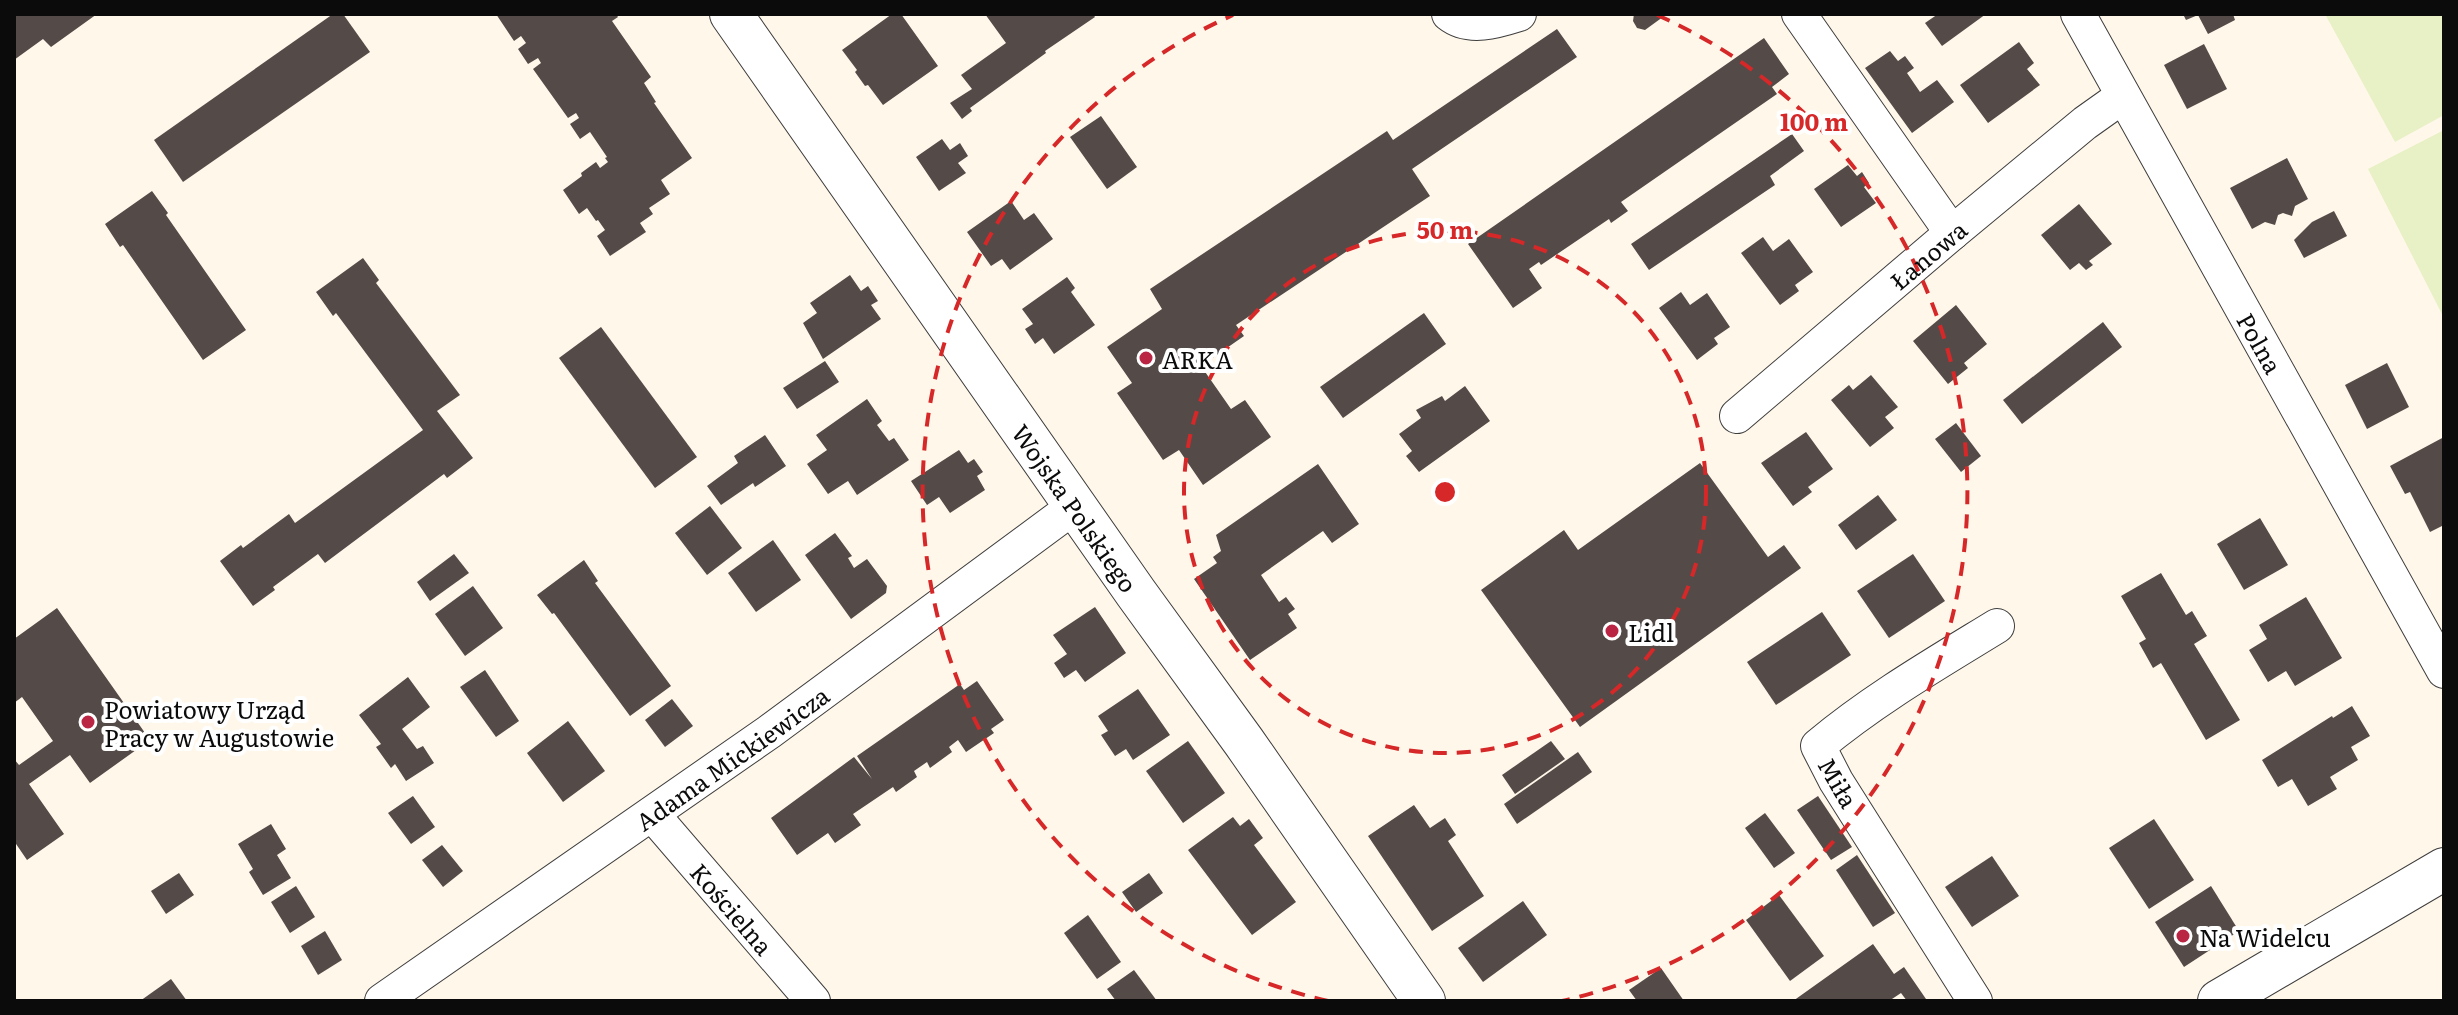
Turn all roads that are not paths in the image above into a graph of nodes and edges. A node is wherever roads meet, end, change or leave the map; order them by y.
1 (731, 14) edge
2 (1449, 14) edge
3 (1519, 14) edge
4 (1799, 14) edge
5 (2078, 14) edge
6 (2123, 96) junction
7 (1952, 233) junction
8 (1737, 416) dead end
9 (1075, 506) junction
10 (1997, 626) dead end
11 (2444, 671) edge
12 (652, 814) junction
13 (2444, 869) edge
14 (382, 1001) edge
15 (813, 1001) edge
16 (1424, 1001) edge
17 (1975, 1001) edge
18 (2219, 1001) edge

1 - 9 street, Wojska Polskiego
2 - 3 street
4 - 7 street
5 - 6 street, Polna
6 - 7 street, Łanowa
6 - 11 street, Polna
7 - 8 street, Łanowa
9 - 12 street, Adama Mickiewicza
9 - 16 street, Wojska Polskiego
10 - 17 street, Miła
12 - 14 street, Adama Mickiewicza
12 - 15 street, Kościelna
13 - 18 street

